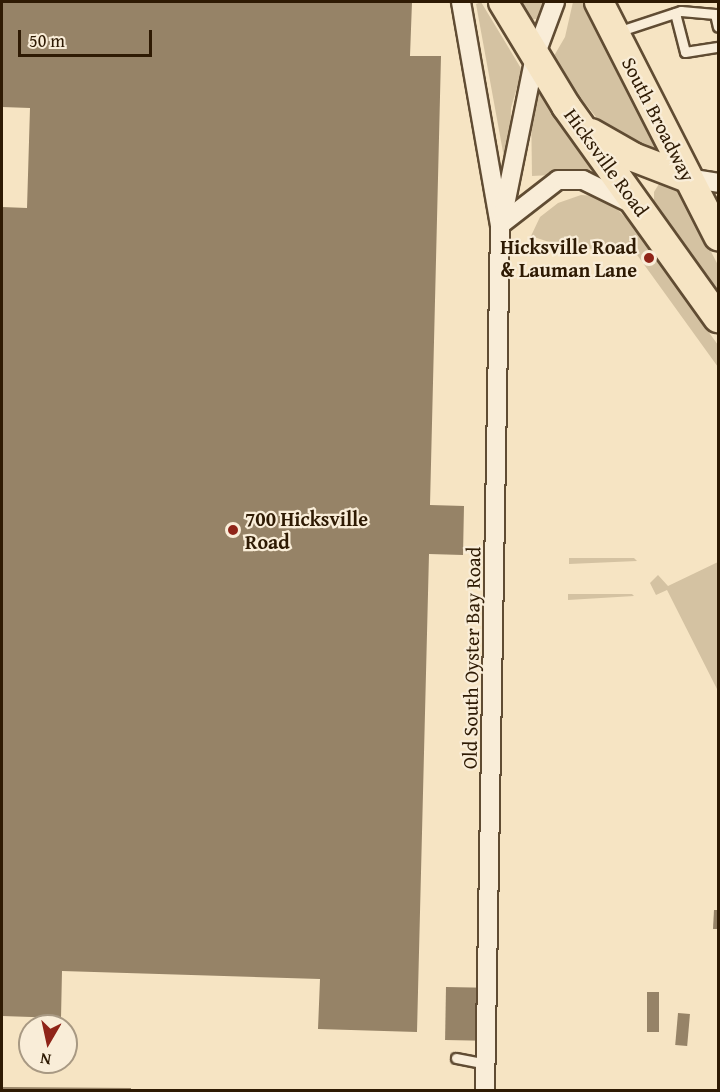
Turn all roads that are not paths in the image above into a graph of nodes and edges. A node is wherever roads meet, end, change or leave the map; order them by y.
1 (461, 2) edge
2 (503, 2) edge
3 (555, 2) edge
4 (599, 2) edge
5 (675, 13) junction
6 (718, 27) edge
7 (615, 33) junction
8 (718, 47) edge
9 (535, 56) junction
10 (584, 129) junction
11 (688, 178) junction
12 (718, 183) edge
13 (641, 210) junction
14 (500, 225) junction
15 (718, 236) edge
16 (718, 318) edge
17 (456, 1058) dead end
18 (486, 1064) junction
19 (485, 1090) edge

1 - 14 street, Old South Oyster Bay Road
2 - 9 main road, Hicksville Road
3 - 9 street, Old South Oyster Bay Road
4 - 7 main road, South Broadway
5 - 6 lane
5 - 7 lane
5 - 8 lane
7 - 11 main road, South Broadway
9 - 10 main road, Hicksville Road
9 - 14 street, Old South Oyster Bay Road
10 - 11 main road
10 - 13 main road, Hicksville Road
11 - 12 street
11 - 15 main road, South Broadway
13 - 14 street
13 - 16 main road, Hicksville Road
14 - 18 street, Old South Oyster Bay Road
17 - 18 lane
18 - 19 street, Old South Oyster Bay Road

